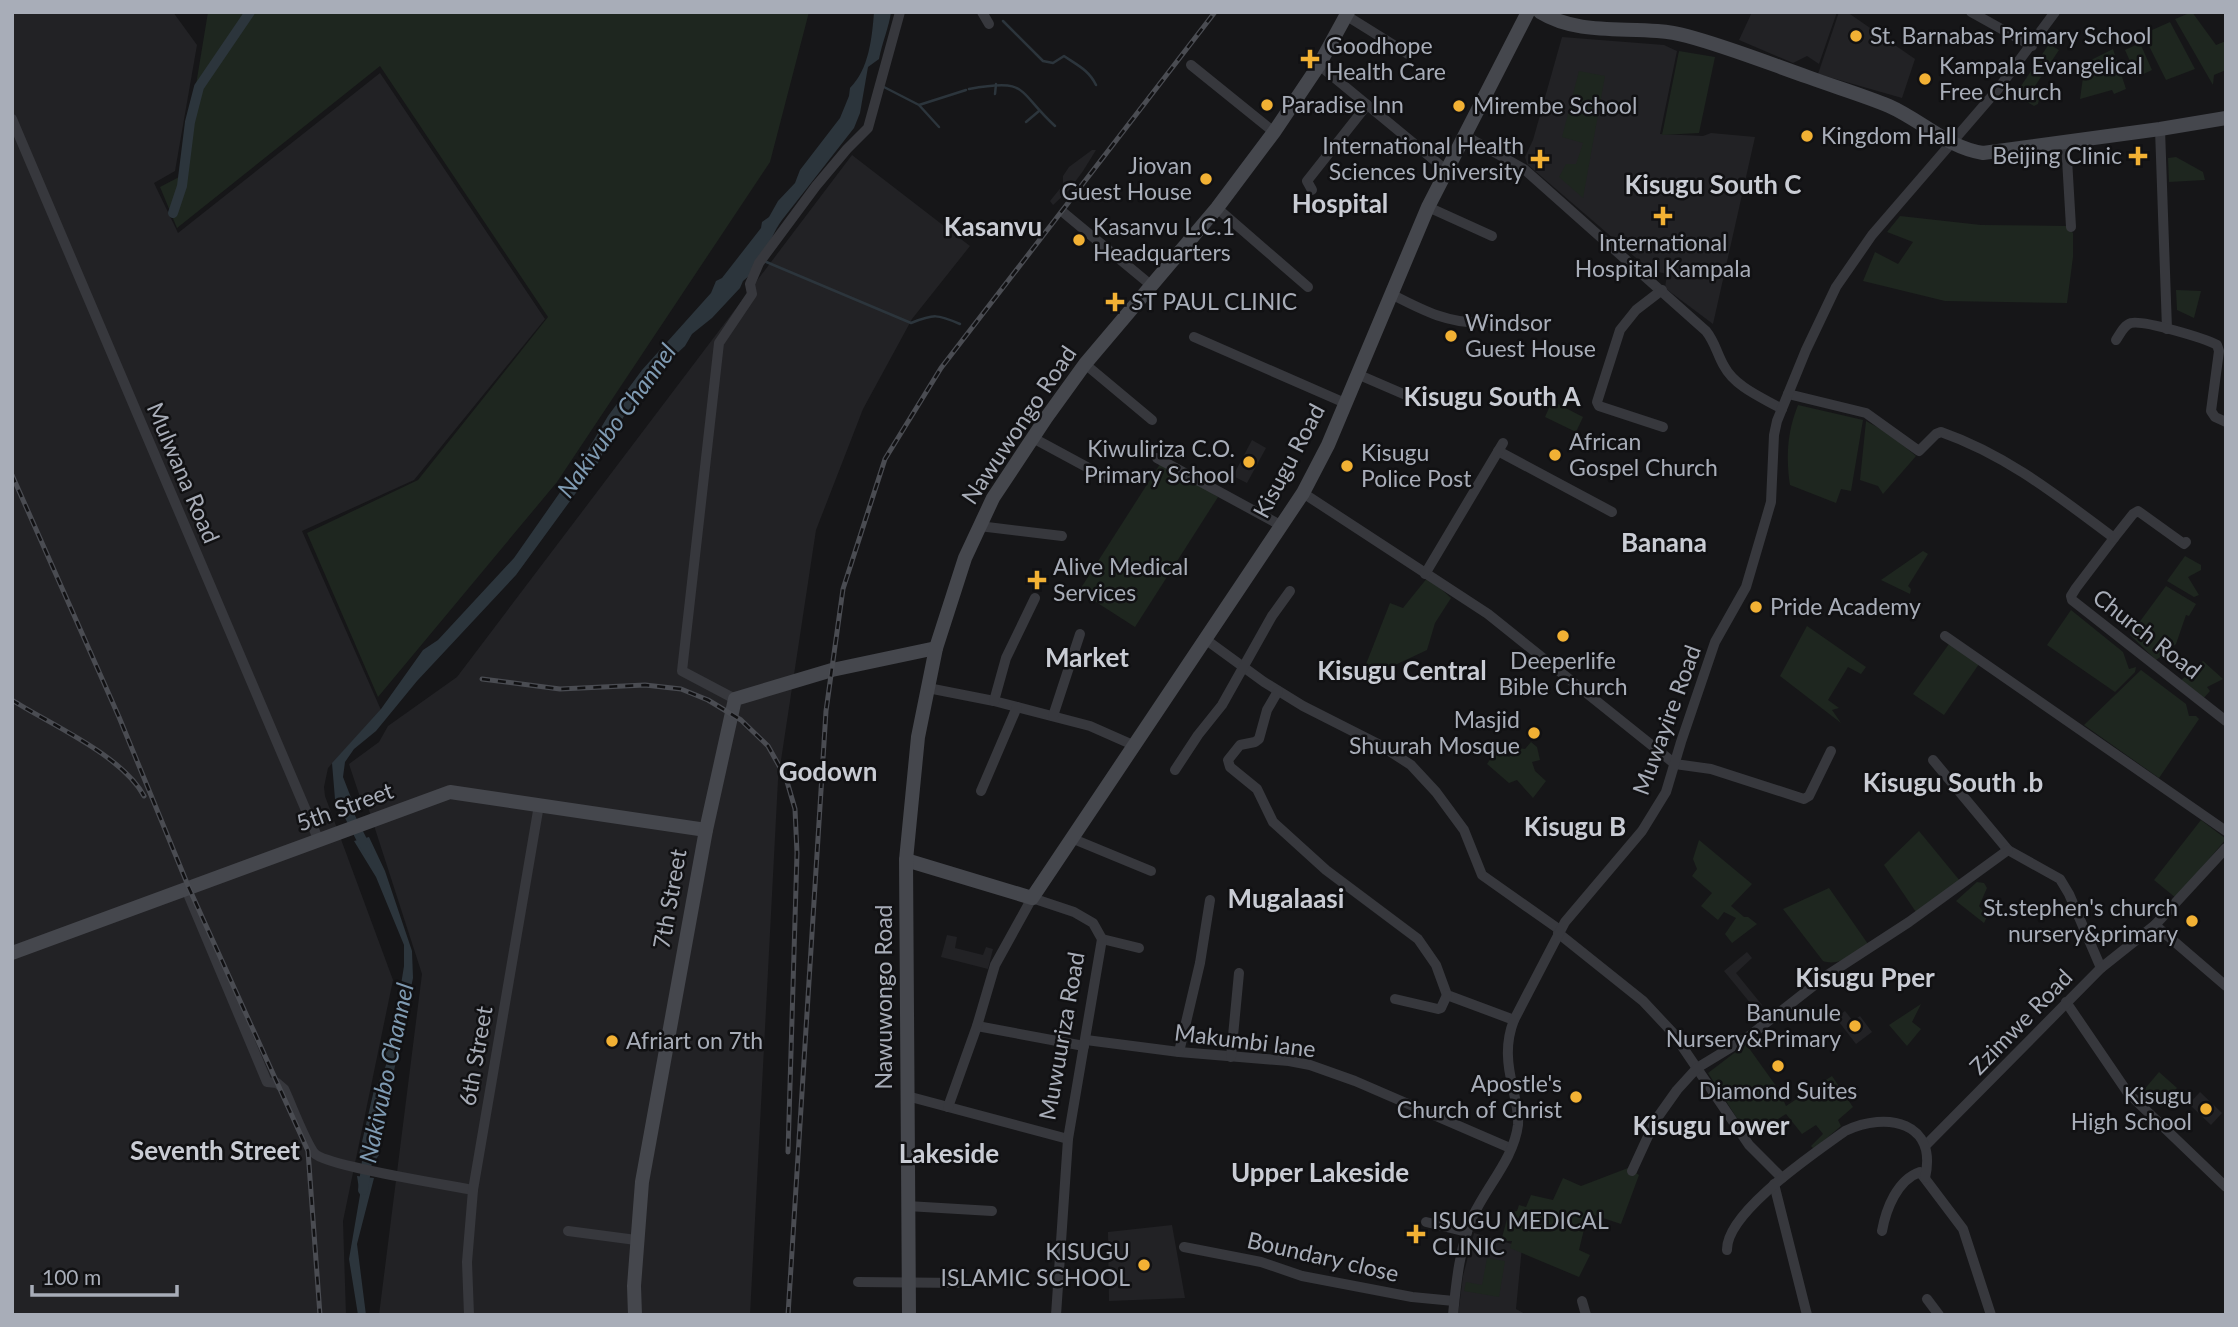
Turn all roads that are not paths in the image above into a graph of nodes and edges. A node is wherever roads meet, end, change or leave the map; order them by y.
1 (900, 12) edge
2 (982, 12) edge
3 (1528, 12) edge
4 (1540, 12) edge
5 (1971, 12) edge
6 (2055, 12) edge
7 (1347, 14) edge
8 (989, 24) dead end
9 (2032, 46) junction
10 (1408, 54) dead end
11 (1191, 65) dead end
12 (1319, 65) junction
13 (1367, 104) junction
14 (2226, 118) edge
15 (12, 119) edge
16 (2160, 129) junction
17 (1274, 132) junction
18 (1464, 135) junction
19 (2066, 142) junction
20 (1951, 143) junction
21 (1446, 170) junction
22 (1312, 190) dead end
23 (1428, 207) junction
24 (1217, 208) junction
25 (1064, 212) dead end
26 (2071, 228) dead end
27 (1492, 236) dead end
28 (1152, 286) junction
29 (1308, 286) dead end
30 (1662, 290) junction
31 (1391, 294) junction
32 (1486, 322) dead end
33 (2166, 329) junction
34 (1194, 337) dead end
35 (2116, 340) dead end
36 (1085, 364) junction
37 (1357, 374) junction
38 (1788, 394) junction
39 (1408, 396) dead end
40 (1345, 403) junction
41 (1782, 409) junction
42 (1152, 420) dead end
43 (2226, 422) edge
44 (1663, 427) dead end
45 (1033, 438) junction
46 (1157, 458) dead end
47 (1107, 478) dead end
48 (1303, 493) junction
49 (1612, 512) dead end
50 (979, 526) junction
51 (1282, 526) junction
52 (1062, 536) dead end
53 (2114, 538) junction
54 (2186, 542) dead end
55 (1425, 574) junction
56 (1290, 592) dead end
57 (1035, 598) dead end
58 (1080, 635) dead end
59 (1945, 636) dead end
60 (1206, 639) junction
61 (936, 648) junction
62 (1244, 666) junction
63 (928, 688) junction
64 (1278, 691) junction
65 (735, 699) junction
66 (993, 701) junction
67 (1017, 707) junction
68 (1053, 716) junction
69 (2226, 722) edge
70 (1133, 745) junction
71 (1831, 751) dead end
72 (1933, 760) dead end
73 (1675, 764) junction
74 (1175, 770) dead end
75 (981, 792) dead end
76 (539, 805) junction
77 (706, 830) junction
78 (2226, 831) edge
79 (1072, 838) junction
80 (319, 841) junction
81 (2226, 848) edge
82 (2008, 850) junction
83 (906, 860) junction
84 (1151, 871) dead end
85 (186, 889) junction
86 (1032, 898) junction
87 (1210, 900) dead end
88 (2155, 925) junction
89 (1559, 931) junction
90 (1102, 939) junction
91 (1139, 948) dead end
92 (12, 953) edge
93 (2101, 968) junction
94 (1239, 974) dead end
95 (2226, 986) edge
96 (1447, 995) junction
97 (1395, 999) dead end
98 (2066, 1002) junction
99 (1514, 1020) junction
100 (977, 1026) junction
101 (1085, 1043) junction
102 (1179, 1052) junction
103 (1231, 1057) junction
104 (1697, 1069) junction
105 (907, 1096) junction
106 (948, 1107) junction
107 (1068, 1139) junction
108 (1926, 1146) junction
109 (1510, 1148) junction
110 (1632, 1171) dead end
111 (1925, 1178) junction
112 (1778, 1181) junction
113 (2226, 1187) edge
114 (472, 1190) junction
115 (907, 1206) junction
116 (992, 1211) dead end
117 (1426, 1222) dead end
118 (568, 1231) dead end
119 (1882, 1231) dead end
120 (1467, 1232) junction
121 (636, 1240) junction
122 (1184, 1247) dead end
123 (1727, 1250) dead end
124 (858, 1282) dead end
125 (963, 1283) dead end
126 (908, 1284) junction
127 (1927, 1299) dead end
128 (1454, 1301) junction
129 (1582, 1301) dead end
130 (469, 1315) edge
131 (635, 1315) edge
132 (909, 1315) edge
133 (1056, 1315) edge
134 (1453, 1315) edge
135 (1586, 1315) edge
136 (1807, 1315) edge
137 (1939, 1315) edge
138 (1991, 1315) edge

1 - 65 street
2 - 8 street
3 - 18 street, Kisugu Road
4 - 20 street
5 - 9 street
6 - 9 street, Muwayire Road
7 - 10 street
7 - 12 street, Nawuwongo Road
9 - 20 street, Muwayire Road
11 - 17 street
12 - 13 street
12 - 17 street, Nawuwongo Road
13 - 21 street
13 - 22 street
14 - 16 street
15 - 80 street, Mulwana Road
16 - 19 street
16 - 33 street
17 - 24 street, Nawuwongo Road
18 - 21 street, Kisugu Road
18 - 30 street
19 - 20 street
19 - 26 street
20 - 38 street, Muwayire Road
21 - 23 street, Kisugu Road
23 - 27 street
23 - 31 street, Kisugu Road
24 - 28 street, Nawuwongo Road
24 - 29 street
25 - 28 street
28 - 36 street, Nawuwongo Road
30 - 41 street
30 - 44 street
31 - 32 street
31 - 37 street, Kisugu Road
33 - 35 street
33 - 43 street
34 - 40 street
36 - 42 street
36 - 45 street, Nawuwongo Road
37 - 39 street
37 - 40 street, Kisugu Road
38 - 41 street, Muwayire Road
38 - 53 street
40 - 48 street, Kisugu Road
41 - 73 street, Muwayire Road
45 - 47 street
45 - 50 street, Nawuwongo Road
46 - 51 street
48 - 51 street, Kisugu Road
48 - 55 street
49 - 55 street
50 - 52 street
50 - 61 street, Nawuwongo Road
51 - 60 street, Kisugu Road
53 - 54 street
53 - 69 street, Church Road
55 - 73 street
56 - 62 street
57 - 66 street
58 - 68 street
59 - 78 street
60 - 62 street
60 - 70 street, Kisugu Road
61 - 63 street, Nawuwongo Road
61 - 65 street
62 - 64 street
62 - 74 street
63 - 66 street
63 - 83 street, Nawuwongo Road
64 - 89 street
64 - 96 street
65 - 77 street, 7th Street
66 - 67 street
67 - 68 street
67 - 75 street
68 - 70 street
70 - 79 street, Kisugu Road
71 - 73 street
72 - 82 street
73 - 89 street, Muwayire Road
76 - 77 street, 5th Street
76 - 80 street, 5th Street
76 - 114 street, 6th Street
77 - 121 street, 7th Street
79 - 84 street
79 - 86 street, Kisugu Road
80 - 85 street, 5th Street
81 - 88 street, Zzimwe Road
82 - 93 street
82 - 104 street
83 - 86 street, Muwuuriza Road
83 - 105 street, Nawuwongo Road
85 - 92 street, 5th Street
85 - 114 street
86 - 90 street, Muwuuriza Road
86 - 100 street
87 - 102 street
88 - 93 street, Zzimwe Road
88 - 95 street
89 - 99 street, Muwayire Road
89 - 104 street
90 - 91 street
90 - 101 street, Muwuuriza Road
93 - 98 street, Zzimwe Road
94 - 103 street
96 - 97 street
96 - 99 street
98 - 108 street, Zzimwe Road
98 - 113 street
99 - 109 street, Muwayire Road
100 - 101 street, Makumbi lane
100 - 106 street
101 - 102 street, Makumbi lane
101 - 107 street, Muwuuriza Road
102 - 103 street, Makumbi lane
103 - 109 street, Makumbi lane
104 - 110 street
104 - 112 street
105 - 106 street
105 - 115 street, Nawuwongo Road
106 - 107 street
107 - 133 street, Muwuuriza Road
108 - 111 street
108 - 112 street
109 - 120 street, Muwayire Road
111 - 119 street
111 - 138 street
112 - 123 street
112 - 136 street
114 - 130 street, 6th Street
115 - 116 street
115 - 126 street, Nawuwongo Road
117 - 120 street
118 - 121 street
120 - 128 street, Muwayire Road
121 - 131 street, 7th Street
122 - 128 street, Boundary close
124 - 126 street
125 - 126 street
126 - 132 street, Nawuwongo Road
127 - 137 street
128 - 134 street, Muwayire Road
129 - 135 street

